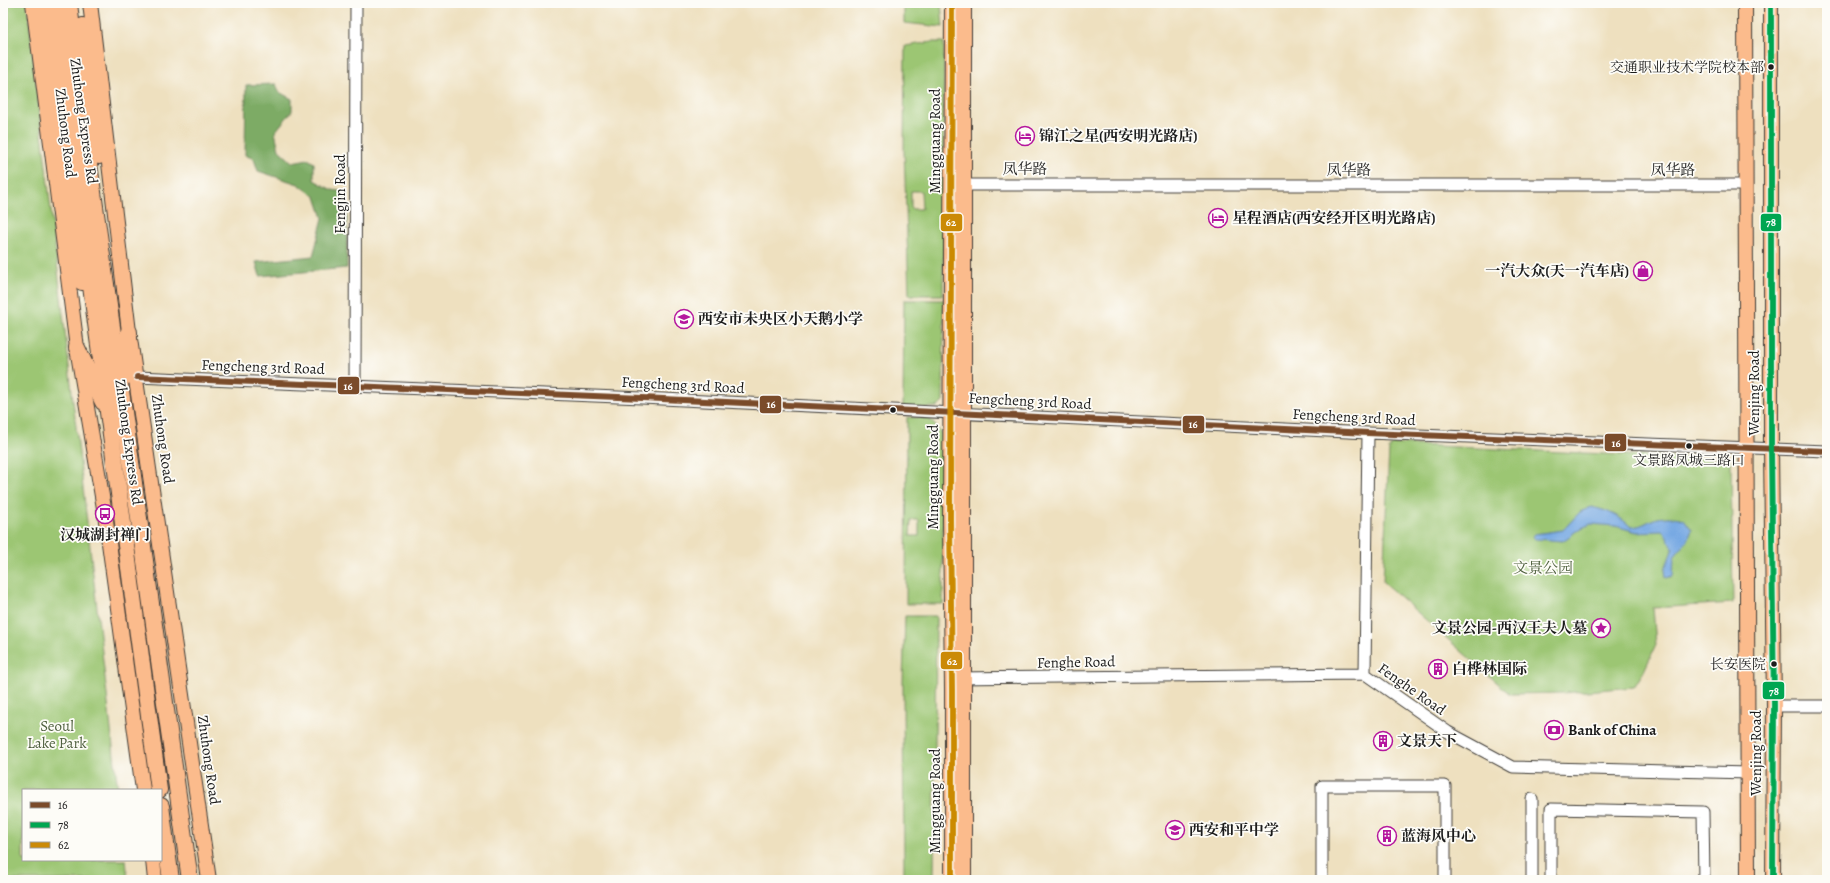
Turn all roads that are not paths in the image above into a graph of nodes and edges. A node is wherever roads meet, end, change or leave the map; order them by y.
1 (33, 3) edge
2 (41, 3) edge
3 (55, 3) edge
4 (69, 3) edge
5 (80, 3) edge
6 (90, 3) edge
7 (356, 3) edge
8 (952, 3) edge
9 (964, 3) edge
10 (1745, 3) edge
11 (1772, 3) edge
12 (73, 100) junction
13 (958, 184) junction
14 (1746, 185) junction
15 (114, 335) junction
16 (77, 348) junction
17 (136, 377) junction
18 (355, 385) junction
19 (107, 412) junction
20 (950, 413) junction
21 (965, 413) junction
22 (1368, 433) junction
23 (1747, 447) junction
24 (1771, 448) junction
25 (1827, 451) edge
26 (1365, 674) junction
27 (958, 678) junction
28 (1774, 706) junction
29 (1827, 706) edge
30 (1749, 773) junction
31 (143, 789) edge
32 (159, 789) edge
33 (1532, 800) dead end
34 (162, 813) edge
35 (153, 861) edge
36 (156, 880) edge
37 (171, 880) edge
38 (190, 880) edge
39 (209, 880) edge
40 (952, 880) edge
41 (964, 880) edge
42 (1322, 880) edge
43 (1445, 880) edge
44 (1532, 880) edge
45 (1551, 880) edge
46 (1704, 880) edge
47 (1748, 880) edge
48 (1773, 880) edge

1 - 16 main road, Zhuhong Road
2 - 12 highway
3 - 12 highway, Zhuhong Express Rd
4 - 12 highway, Zhuhong Express Rd
5 - 12 highway
6 - 15 main road, Zhuhong Road
7 - 18 street, Fengjin Road
8 - 13 main road, Mingguang Road
9 - 13 main road, Mingguang Road
10 - 14 main road, Wenjing Road
11 - 24 main road, Wenjing Road
12 - 15 highway, Zhuhong Express Rd
12 - 15 highway
13 - 14 street, 凤华路
13 - 20 main road, Mingguang Road
13 - 21 main road, Mingguang Road
14 - 23 main road, Wenjing Road
15 - 17 main road, Zhuhong Road
15 - 19 highway, Zhuhong Express Rd
15 - 38 highway, Zhuhong Express Rd
16 - 19 highway
16 - 31 main road, Zhuhong Road
17 - 18 street, Fengcheng 3rd Road
17 - 39 main road, Zhuhong Road
18 - 20 street, Fengcheng 3rd Road
19 - 32 highway, Zhuhong Express Rd
20 - 21 street, Fengcheng 3rd Road
20 - 27 main road, Mingguang Road
21 - 22 street, Fengcheng 3rd Road
21 - 27 main road, Mingguang Road
22 - 23 street, Fengcheng 3rd Road
22 - 26 street
23 - 24 street, Fengcheng 3rd Road
23 - 30 main road, Wenjing Road
24 - 25 street, Fengcheng 3rd Road
24 - 28 main road, Wenjing Road
26 - 27 street, Fenghe Road
26 - 30 street, Fenghe Road
27 - 40 main road, Mingguang Road
27 - 41 main road, Mingguang Road
28 - 29 street
28 - 48 main road, Wenjing Road
30 - 47 main road, Wenjing Road
33 - 44 street
34 - 37 highway
35 - 36 main road
42 - 43 street
45 - 46 street

